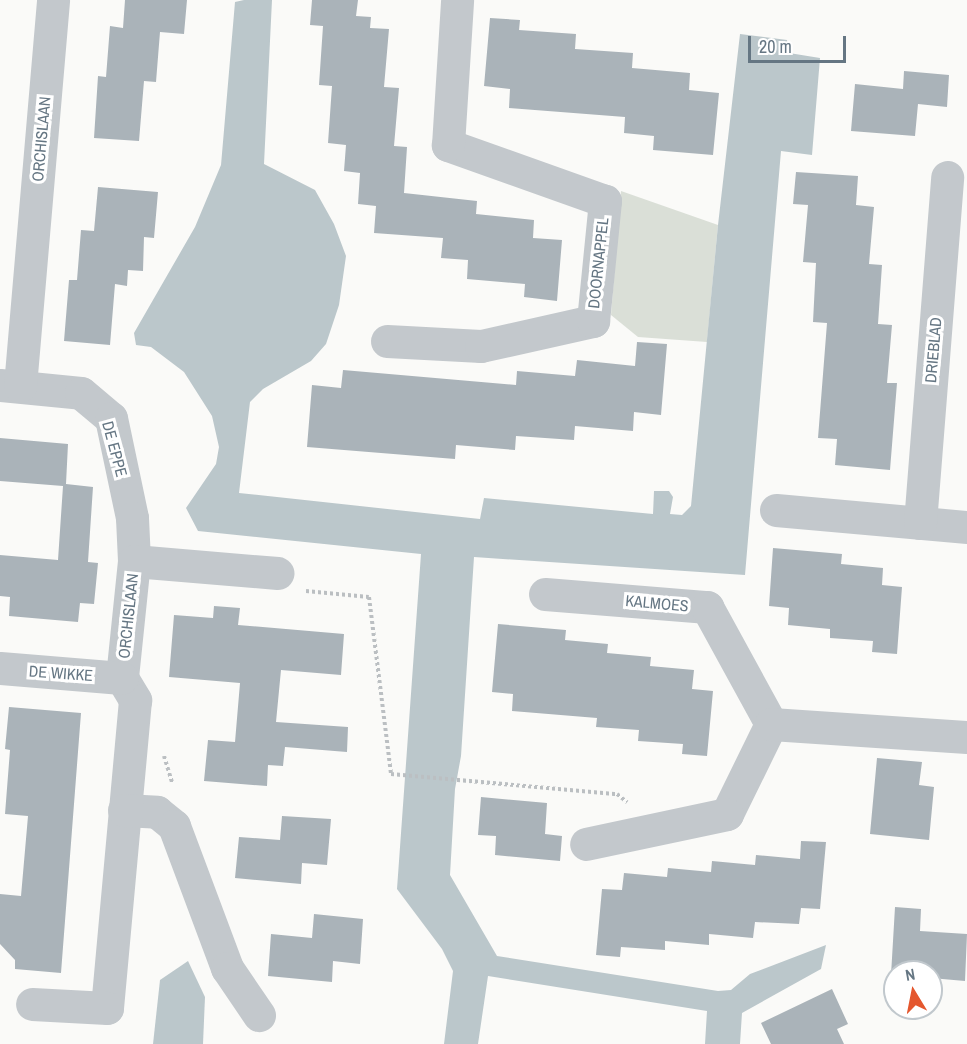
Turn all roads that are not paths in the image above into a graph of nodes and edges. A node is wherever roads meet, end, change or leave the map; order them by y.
1 (53, 0) edge
2 (457, 0) edge
3 (947, 177) dead end
4 (387, 341) dead end
5 (10, 386) edge
6 (776, 510) dead end
7 (920, 523) junction
8 (967, 527) edge
9 (134, 561) junction
10 (278, 573) road end
11 (545, 594) dead end
12 (0, 668) edge
13 (122, 678) junction
14 (771, 724) junction
15 (967, 737) edge
16 (124, 810) junction
17 (586, 844) dead end
18 (32, 1004) dead end
19 (259, 1015) dead end

1 - 5 street, ORCHISLAAN
2 - 4 street, DOORNAPPEL
3 - 7 street, DRIEBLAD
5 - 9 street, DE EPPE
6 - 7 street
7 - 8 street
9 - 10 street, ORCHISLAAN
9 - 13 street, ORCHISLAAN
11 - 14 street, KALMOES
12 - 13 street, DE WIKKE
13 - 16 street, ORCHISLAAN
14 - 15 street
14 - 17 street
16 - 18 street, ORCHISLAAN
16 - 19 street

